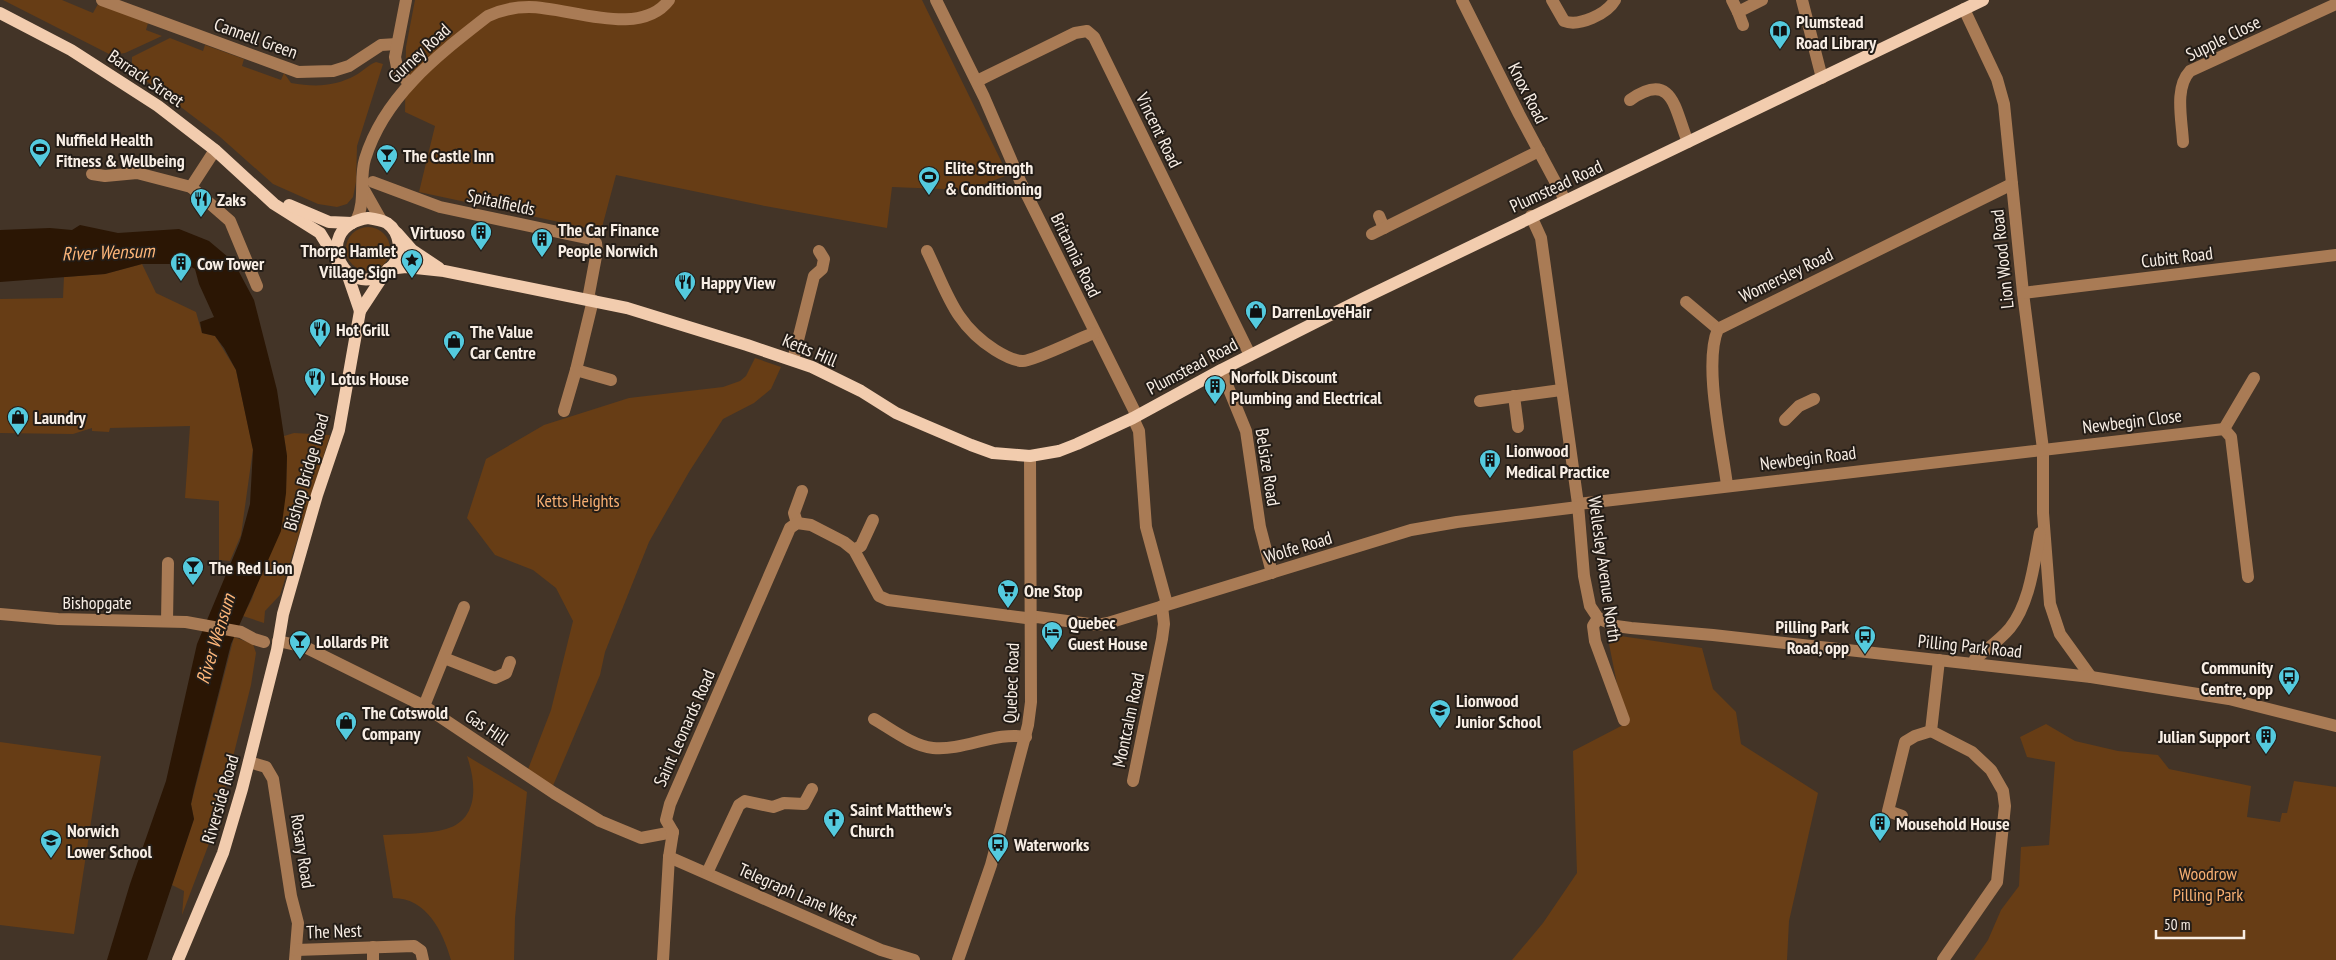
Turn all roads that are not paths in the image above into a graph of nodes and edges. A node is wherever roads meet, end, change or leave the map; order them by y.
1 (102, 0) edge
2 (406, 0) edge
3 (669, 0) edge
4 (936, 0) edge
5 (1462, 0) edge
6 (1552, 0) edge
7 (1616, 0) edge
8 (1762, 0) edge
9 (1802, 0) edge
10 (1983, 0) edge
11 (2336, 4) edge
12 (1735, 6) edge
13 (1964, 10) junction
14 (0, 13) edge
15 (1743, 25) dead end
16 (397, 44) junction
17 (1822, 78) junction
18 (977, 81) junction
19 (409, 84) junction
20 (1635, 92) dead end
21 (1688, 142) junction
22 (2183, 142) dead end
23 (214, 150) junction
24 (1539, 151) junction
25 (92, 174) dead end
26 (2012, 184) junction
27 (368, 185) junction
28 (191, 187) junction
29 (260, 190) junction
30 (1565, 200) junction
31 (1531, 216) junction
32 (381, 220) junction
33 (354, 221) junction
34 (392, 228) junction
35 (1372, 234) dead end
36 (819, 251) dead end
37 (927, 251) dead end
38 (2336, 255) edge
39 (343, 268) junction
40 (386, 271) junction
41 (444, 271) junction
42 (257, 286) dead end
43 (2023, 294) junction
44 (590, 300) junction
45 (1686, 302) dead end
46 (360, 311) junction
47 (1718, 329) junction
48 (1094, 333) junction
49 (1250, 355) junction
50 (793, 360) junction
51 (576, 370) junction
52 (1221, 370) junction
53 (2254, 378) dead end
54 (612, 380) dead end
55 (1561, 390) junction
56 (1514, 396) junction
57 (1814, 399) dead end
58 (1480, 401) dead end
59 (564, 411) dead end
60 (1139, 414) junction
61 (1785, 420) dead end
62 (1518, 427) dead end
63 (2224, 429) junction
64 (2043, 449) junction
65 (1030, 456) junction
66 (1727, 485) junction
67 (802, 491) dead end
68 (1578, 505) junction
69 (2043, 513) junction
70 (796, 518) junction
71 (873, 520) dead end
72 (854, 550) junction
73 (168, 563) dead end
74 (1272, 573) junction
75 (2248, 577) dead end
76 (1164, 605) junction
77 (464, 607) dead end
78 (0, 614) edge
79 (1598, 618) junction
80 (1031, 619) junction
81 (167, 621) junction
82 (278, 641) junction
83 (264, 642) dead end
84 (444, 658) junction
85 (1939, 660) junction
86 (510, 662) dead end
87 (1974, 664) junction
88 (2091, 677) junction
89 (424, 706) junction
90 (874, 719) dead end
91 (1624, 720) dead end
92 (2336, 726) edge
93 (1931, 731) junction
94 (1026, 737) junction
95 (249, 762) junction
96 (1133, 781) dead end
97 (812, 789) dead end
98 (1902, 816) dead end
99 (673, 832) junction
100 (669, 858) junction
101 (707, 873) junction
102 (373, 954) edge
103 (296, 955) edge
104 (181, 959) edge
105 (423, 960) edge
106 (663, 960) edge
107 (914, 960) edge
108 (958, 960) edge
109 (1943, 960) edge

1 - 16 street, Cannell Green
2 - 16 street
3 - 19 street, Gurney Road
4 - 18 street, Britannia Road
5 - 24 street, Knox Road
6 - 7 street
8 - 12 street
9 - 17 street
10 - 13 main road, Plumstead Road
11 - 22 street, Supple Close
12 - 15 street
13 - 17 main road, Plumstead Road
13 - 26 street, Lion Wood Road
14 - 23 main road, Barrack Street
16 - 19 street
17 - 21 main road, Plumstead Road
18 - 48 street, Britannia Road
18 - 49 street, Vincent Road
19 - 27 street, Gurney Road
20 - 21 street
21 - 30 main road, Plumstead Road
23 - 28 street
23 - 29 main road, Barrack Street
24 - 30 street, Knox Road
24 - 35 street
25 - 28 street
26 - 43 street, Lion Wood Road
26 - 47 street, Womersley Road
27 - 32 street
27 - 33 street, Gurney Road
27 - 44 street, Spitalfields
28 - 42 street
29 - 33 main road, Barrack Street
29 - 39 main road, Barrack Street
30 - 31 main road, Plumstead Road
31 - 49 main road, Plumstead Road
31 - 55 street, Wellesley Avenue North
32 - 33 main road
32 - 34 main road
33 - 39 main road
34 - 40 main road
34 - 41 main road, Ketts Hill
36 - 50 street
37 - 48 street
38 - 43 street, Cubitt Road
39 - 40 main road
39 - 46 main road, Bishop Bridge Road
40 - 41 main road, Ketts Hill
40 - 46 main road, Bishop Bridge Road
41 - 44 main road, Ketts Hill
43 - 64 street, Lion Wood Road
44 - 50 main road, Ketts Hill
44 - 51 street
45 - 47 street
46 - 82 main road, Bishop Bridge Road
47 - 66 street
48 - 60 street, Britannia Road
49 - 52 main road, Plumstead Road
50 - 65 main road, Ketts Hill
51 - 54 street
51 - 59 street
52 - 60 main road, Plumstead Road
52 - 74 street, Belsize Road
53 - 63 street
55 - 56 street
55 - 68 street, Wellesley Avenue North
56 - 58 street
56 - 62 street
57 - 61 street
60 - 65 main road, Ketts Hill
60 - 76 street, Britannia Road
63 - 64 street, Newbegin Close
63 - 75 street
64 - 66 street, Newbegin Road
64 - 69 street, Lion Wood Road
65 - 80 street, Quebec Road
66 - 68 street, Newbegin Road
67 - 70 street, Saint Leonards Road
68 - 74 street, Wolfe Road
68 - 79 street, Wellesley Avenue North
69 - 87 street, Lion Wood Road
69 - 88 street, Lion Wood Road
70 - 72 street
70 - 99 street, Saint Leonards Road
71 - 72 street
72 - 80 street
73 - 81 street
74 - 76 street, Wolfe Road
76 - 80 street, Wolfe Road
76 - 96 street, Montcalm Road
77 - 84 street
78 - 81 street, Bishopgate
79 - 85 street, Pilling Park Road
79 - 91 street, Wellesley Avenue North
80 - 94 street, Quebec Road
81 - 83 street, Bishopgate
82 - 89 street, Gas Hill
82 - 95 main road, Riverside Road
84 - 86 street
84 - 89 street
85 - 87 street, Pilling Park Road
85 - 93 street
87 - 88 street, Pilling Park Road
88 - 92 street, Pilling Park Road
89 - 99 street, Gas Hill
90 - 94 street
93 - 98 street
93 - 109 street
94 - 108 street, Quebec Road
95 - 103 street, Rosary Road
95 - 104 main road, Riverside Road
97 - 101 street
99 - 100 street, Saint Leonards Road
100 - 101 street, Telegraph Lane West
100 - 106 street, Saint Leonards Road
101 - 107 street, Telegraph Lane West
102 - 103 street, The Nest
102 - 105 street, The Nest

